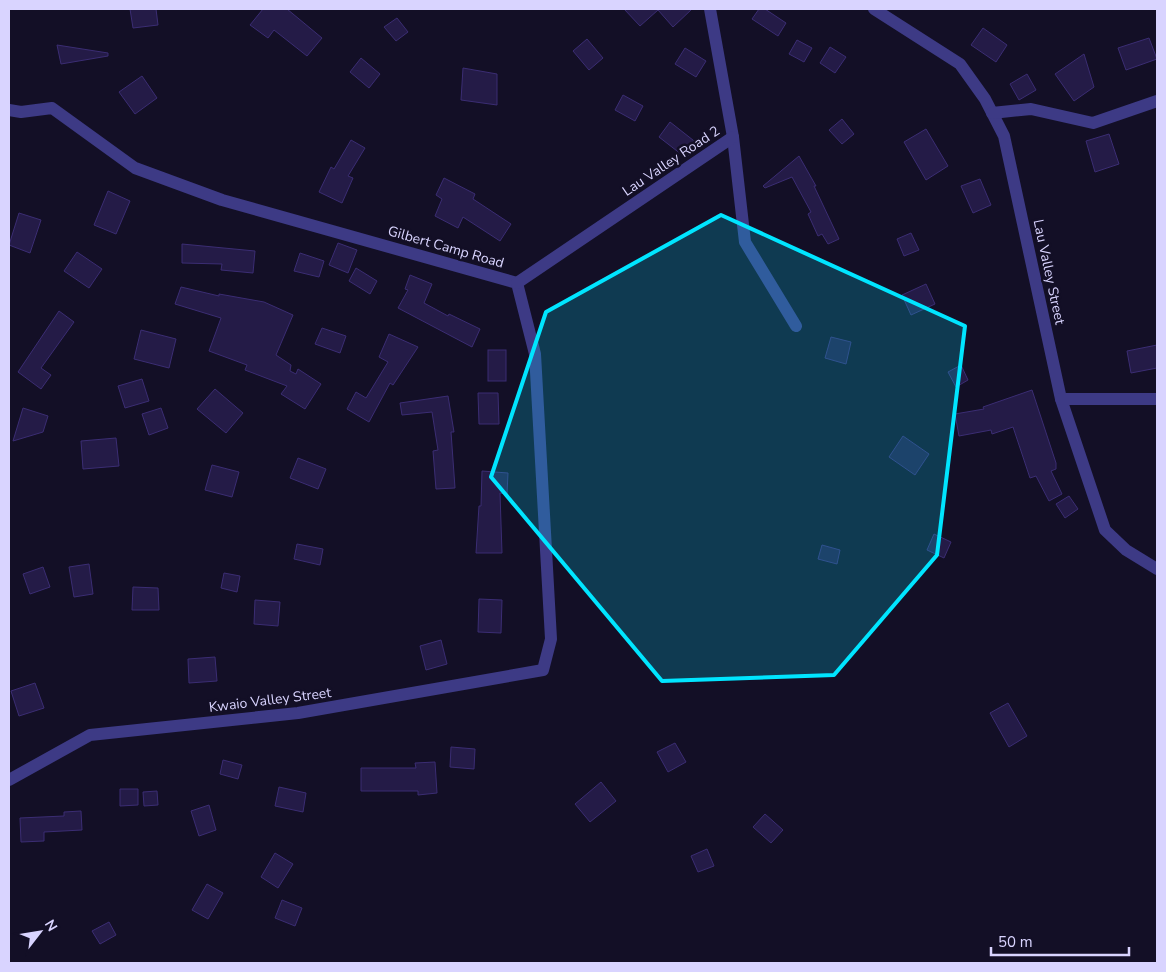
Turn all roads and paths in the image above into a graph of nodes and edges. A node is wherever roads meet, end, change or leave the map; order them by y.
1 (710, 9) edge
2 (874, 9) edge
3 (1157, 101) edge
4 (9, 110) edge
5 (992, 113) junction
6 (733, 137) junction
7 (517, 283) junction
8 (796, 326) dead end
9 (1061, 399) junction
10 (1157, 399) edge
11 (1157, 569) edge
12 (543, 670) joint
13 (9, 780) edge

1 - 6 street, Lau Valley Road 2
2 - 5 street, Lau Valley Street
3 - 5 street
4 - 7 street, Gilbert Camp Road
5 - 9 street, Lau Valley Street
6 - 7 street, Lau Valley Road 2
6 - 8 street
7 - 12 street, Gilbert Camp Road
9 - 10 street
9 - 11 street, Lau Valley Street
12 - 13 street, Kwaio Valley Street

